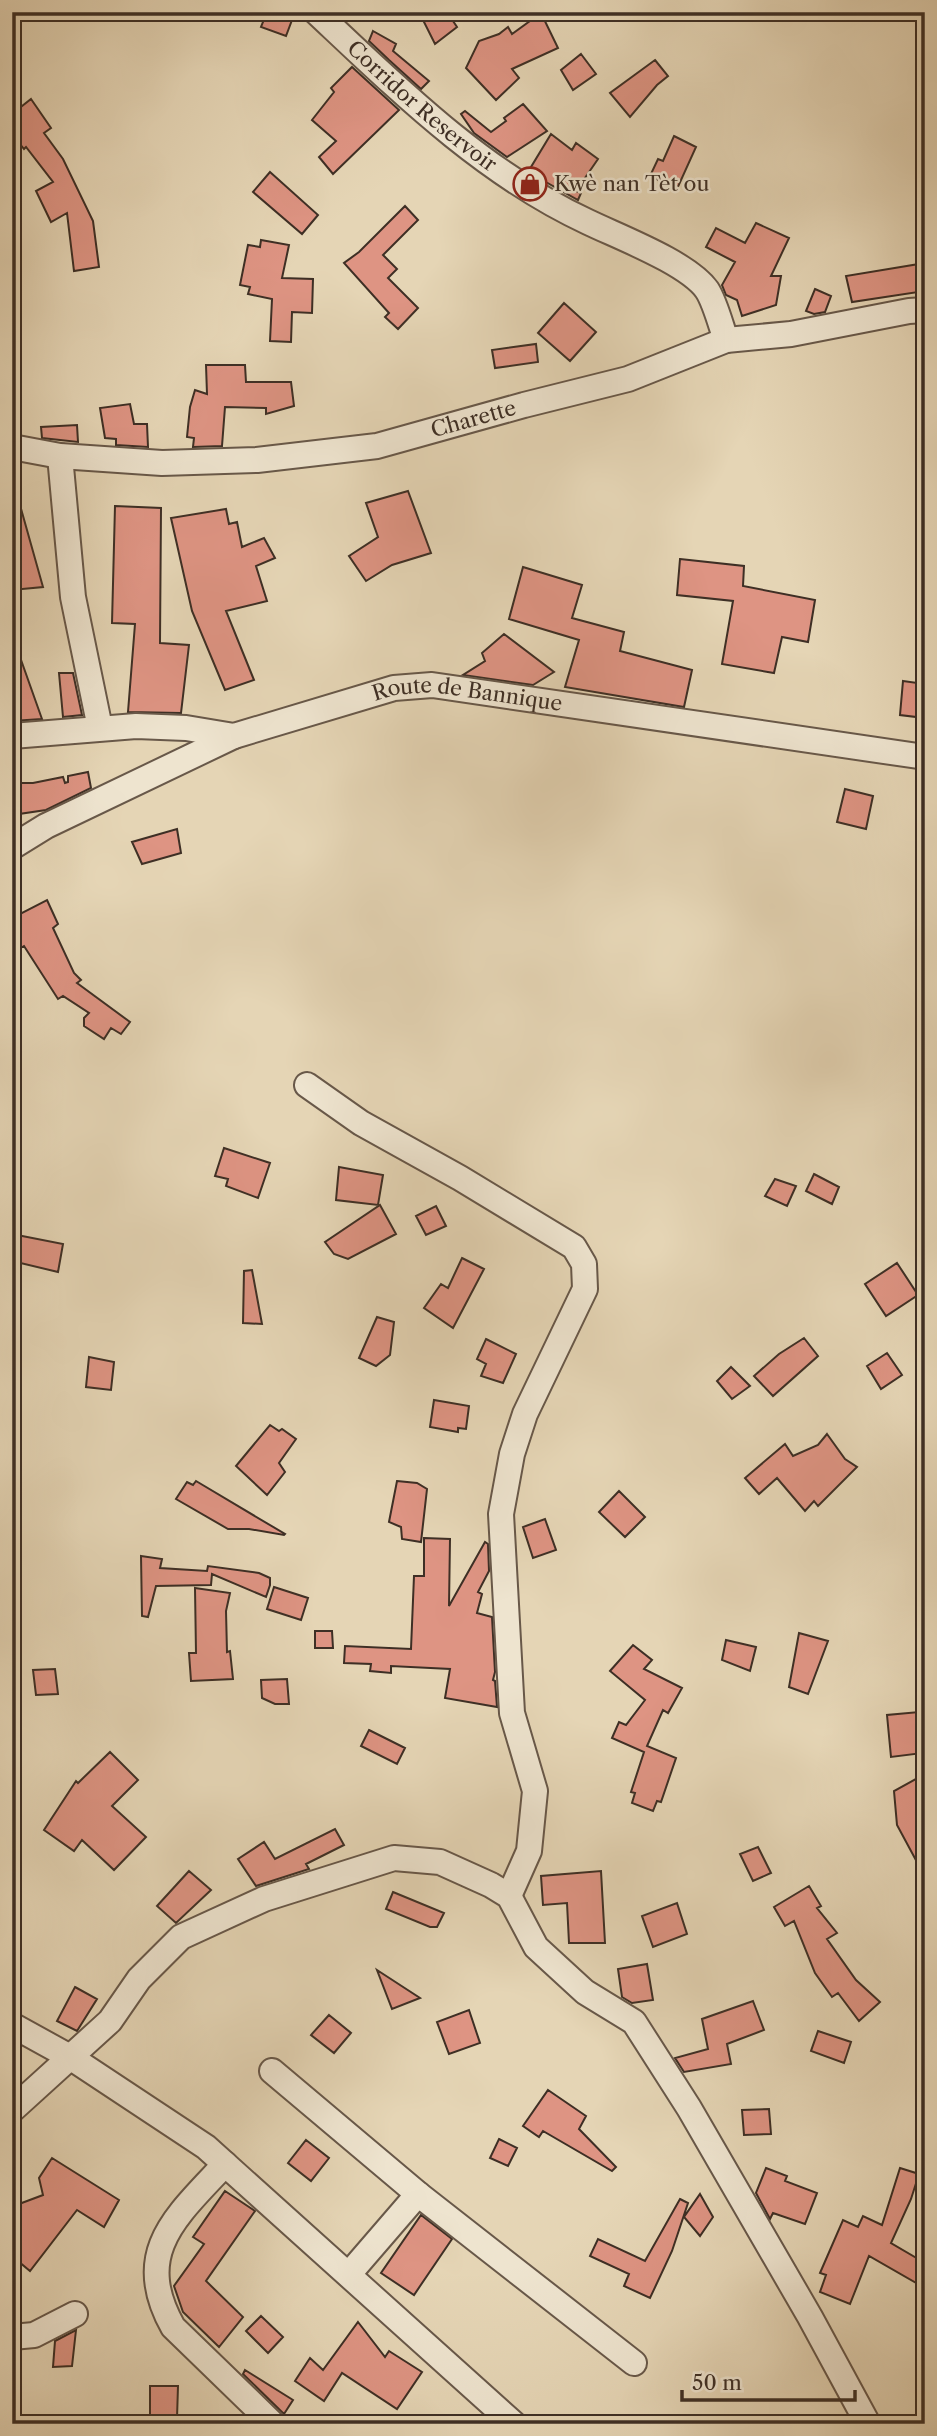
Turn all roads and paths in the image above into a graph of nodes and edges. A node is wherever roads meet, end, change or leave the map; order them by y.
1 (316, 12) edge
2 (925, 310) edge
3 (726, 340) junction
4 (12, 447) edge
5 (60, 456) junction
6 (100, 728) junction
7 (12, 736) edge
8 (234, 736) junction
9 (925, 757) edge
10 (12, 847) edge
11 (307, 1085) dead end
12 (509, 1895) junction
13 (12, 2025) edge
14 (70, 2057) junction
15 (272, 2071) dead end
16 (12, 2110) edge
17 (225, 2164) junction
18 (418, 2194) junction
19 (349, 2274) junction
20 (75, 2314) dead end
21 (12, 2337) edge
22 (634, 2363) dead end
23 (273, 2424) edge
24 (514, 2424) edge
25 (868, 2424) edge

1 - 3 street, Corridor Reservoir
2 - 3 street, Charette
3 - 5 street, Charette
4 - 5 street, Charette
5 - 6 street
6 - 7 street, Route de Bannique
6 - 8 street, Route de Bannique
8 - 9 street, Route de Bannique
8 - 10 street
11 - 12 street
12 - 14 street
12 - 25 street
13 - 14 street
14 - 16 street
14 - 17 street
15 - 18 street
17 - 19 street
17 - 23 street
18 - 19 street
18 - 22 street
19 - 24 street
20 - 21 street

